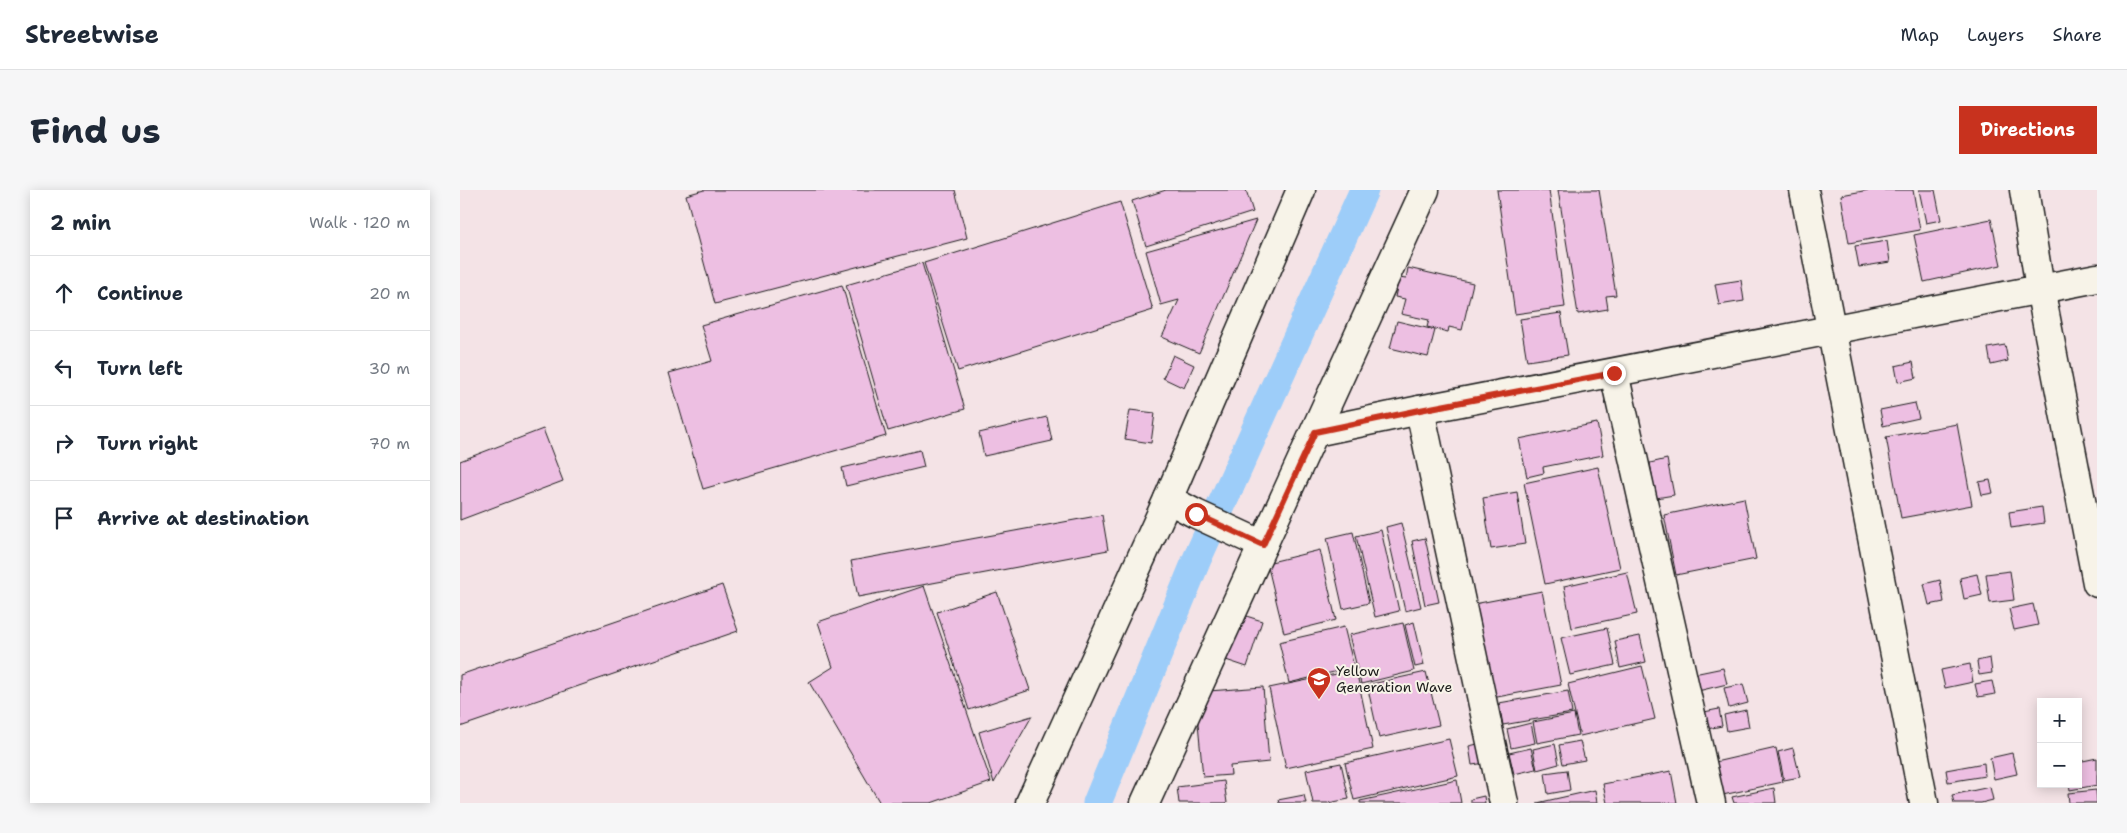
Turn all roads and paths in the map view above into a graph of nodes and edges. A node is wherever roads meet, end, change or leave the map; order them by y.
1 (1301, 190) edge
2 (1425, 190) edge
3 (1804, 190) edge
4 (2024, 190) edge
5 (2097, 278) edge
6 (2040, 288) junction
7 (1831, 330) junction
8 (1614, 373) junction
9 (1420, 410) junction
10 (1315, 432) junction
11 (1168, 499) junction
12 (1255, 542) junction
13 (2097, 583) edge
14 (1030, 803) edge
15 (1145, 803) edge
16 (1504, 803) edge
17 (1711, 803) edge
18 (1924, 803) edge

1 - 11 street
2 - 10 street
3 - 7 street
4 - 6 street
5 - 6 street
6 - 7 street
6 - 13 street
7 - 8 street
7 - 18 street
8 - 9 street
8 - 17 street
9 - 10 street
9 - 16 street
10 - 12 street
11 - 12 street
11 - 14 street
12 - 15 street

